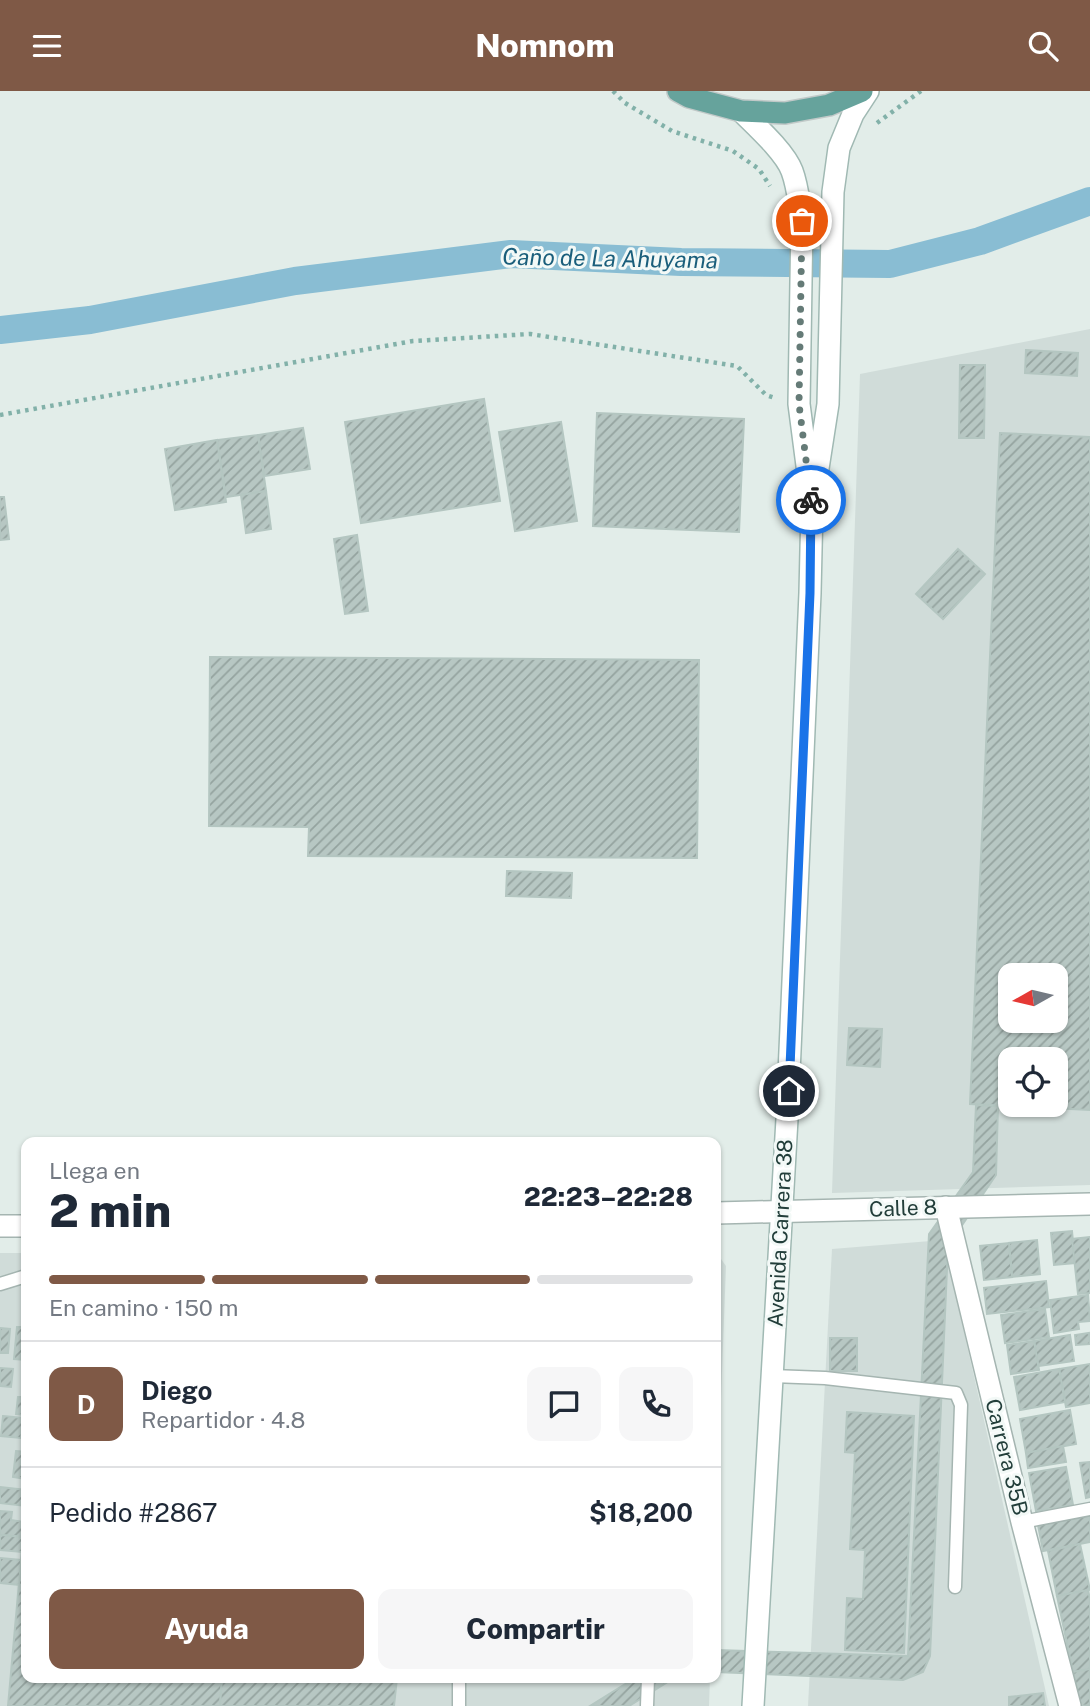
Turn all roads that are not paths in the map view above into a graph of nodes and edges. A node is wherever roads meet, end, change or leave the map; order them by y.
1 (678, 91) edge
2 (862, 91) edge
3 (867, 91) edge
4 (741, 111) junction
5 (812, 507) junction
6 (1090, 1204) edge
7 (946, 1207) junction
8 (781, 1212) junction
9 (721, 1213) edge
10 (0, 1226) edge
11 (21, 1226) edge
12 (21, 1278) edge
13 (0, 1284) edge
14 (772, 1376) junction
15 (1090, 1509) edge
16 (1023, 1522) junction
17 (955, 1587) dead end
18 (459, 1683) edge
19 (648, 1683) edge
20 (459, 1706) edge
21 (648, 1706) edge
22 (753, 1706) edge
23 (1070, 1706) edge

1 - 4 main road
2 - 4 main road
3 - 5 street, Avenida Carrera 38
4 - 5 street, Avenida Carrera 38
5 - 8 street, Avenida Carrera 38
6 - 7 street, Calle 8
7 - 8 street, Calle 8
7 - 16 street, Carrera 35B
8 - 9 street, Calle 8
8 - 14 street, Avenida Carrera 38
10 - 11 street
12 - 13 lane
14 - 17 lane
14 - 22 street, Avenida Carrera 38
15 - 16 lane
16 - 23 street, Carrera 35B
18 - 20 lane
19 - 21 lane

